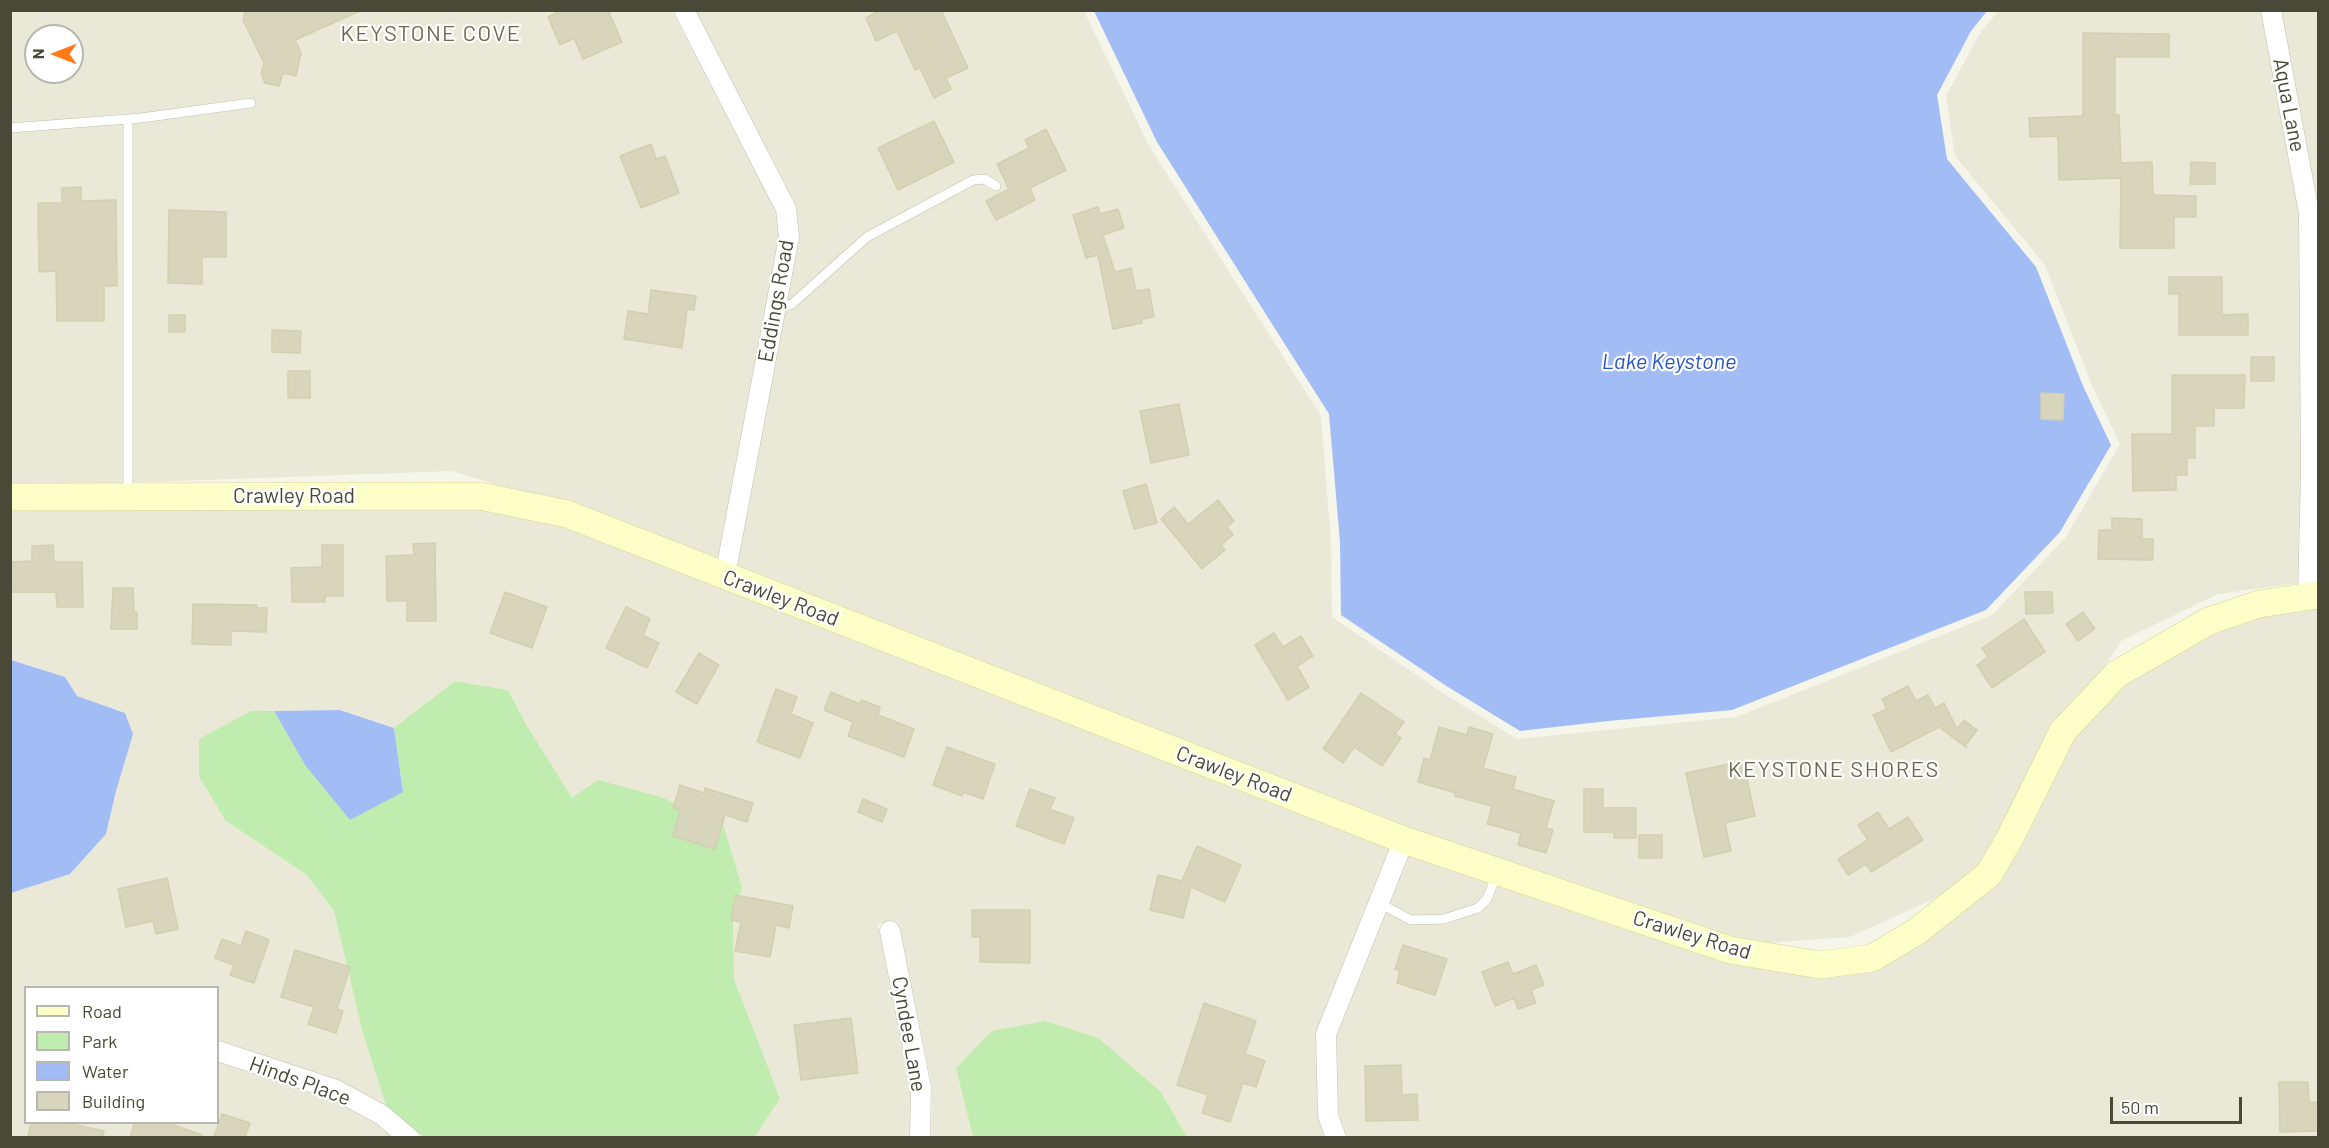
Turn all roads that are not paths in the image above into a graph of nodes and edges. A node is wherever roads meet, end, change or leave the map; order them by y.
1 (684, 10) edge
2 (2271, 10) edge
3 (251, 103) dead end
4 (128, 119) junction
5 (10, 128) edge
6 (996, 186) dead end
7 (775, 310) junction
8 (128, 496) junction
9 (10, 497) edge
10 (725, 576) junction
11 (2313, 595) edge
12 (1404, 840) junction
13 (1498, 872) junction
14 (1379, 903) junction
15 (890, 932) dead end
16 (219, 1051) edge
17 (409, 1137) edge
18 (920, 1137) edge
19 (1336, 1137) edge

1 - 7 street, Eddings Road
2 - 11 street, Aqua Lane
3 - 4 lane
4 - 5 lane
4 - 8 lane
6 - 7 lane
7 - 10 street, Eddings Road
8 - 9 street, Crawley Road
8 - 10 street, Crawley Road
10 - 12 street, Crawley Road
11 - 13 street, Crawley Road
12 - 13 street, Crawley Road
12 - 14 street
13 - 14 lane
14 - 19 street
15 - 18 street, Cyndee Lane
16 - 17 street, Hinds Place

